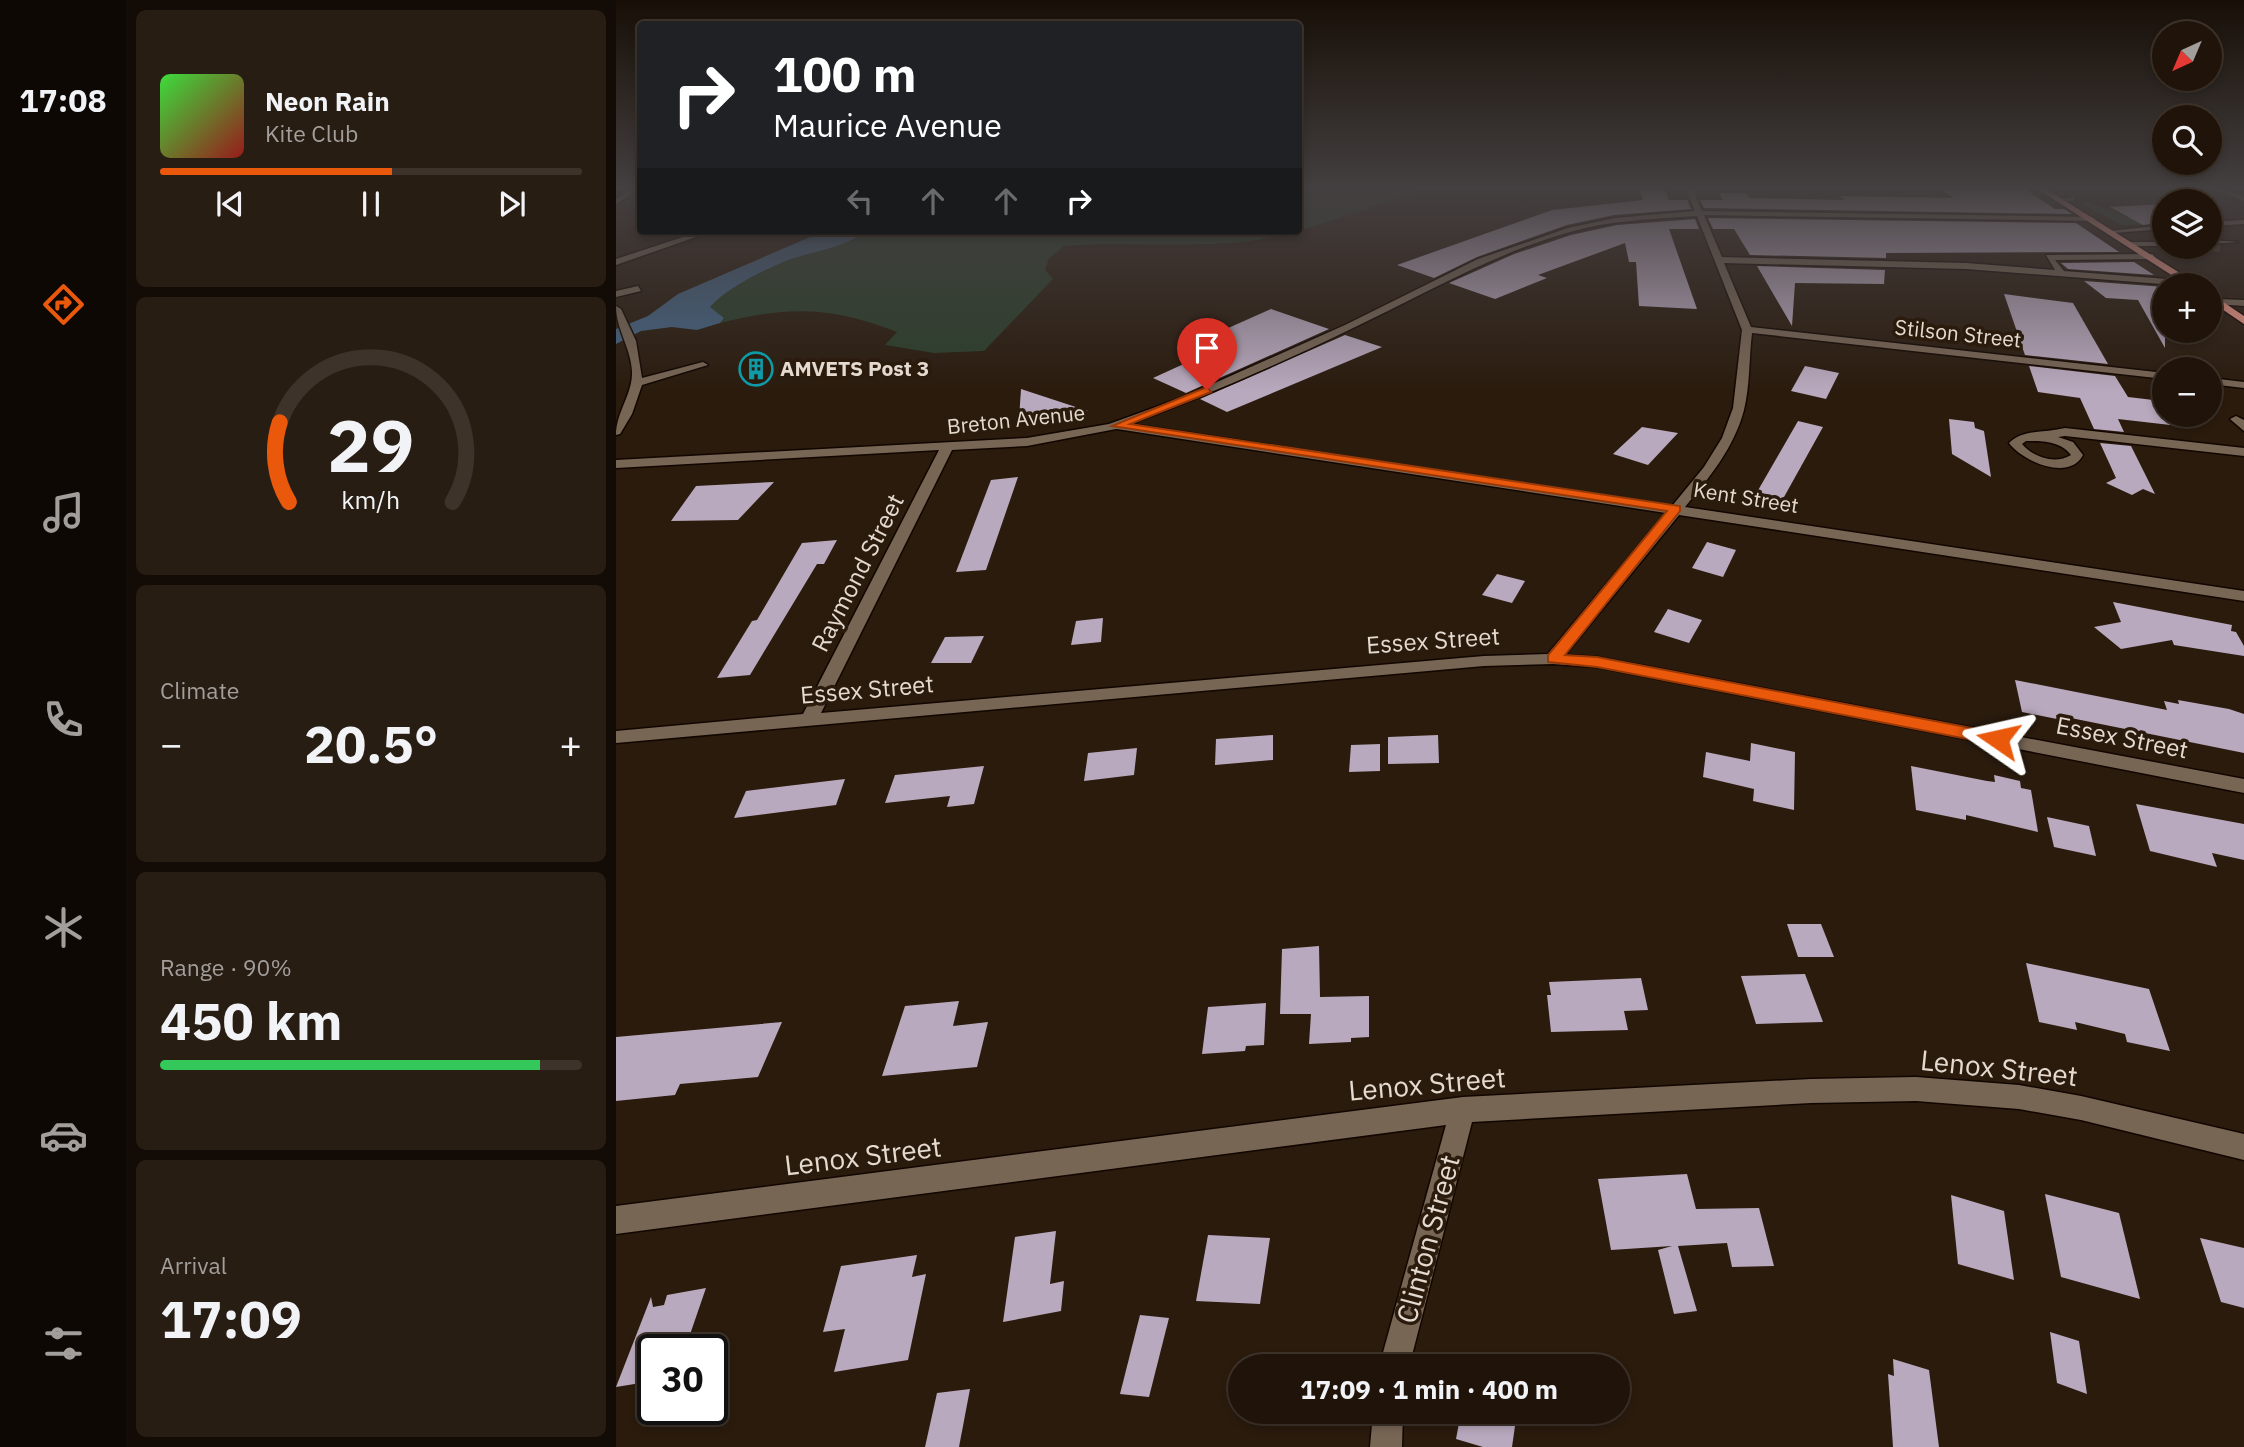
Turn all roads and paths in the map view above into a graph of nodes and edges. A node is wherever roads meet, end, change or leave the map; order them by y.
1 (1492, 258) edge
2 (2049, 258) edge
3 (2156, 259) edge
4 (1720, 260) joint
5 (2175, 272) joint
6 (2193, 272) dead end
7 (2062, 274) junction
8 (2152, 282) edge
9 (638, 289) dead end
10 (616, 294) edge
11 (2222, 300) edge
12 (2244, 303) edge
13 (2222, 304) edge
14 (616, 309) edge
15 (2244, 321) edge
16 (1747, 330) junction
17 (703, 365) dead end
18 (2152, 375) edge
19 (2222, 382) edge
20 (638, 383) junction
21 (2244, 385) edge
22 (1117, 426) junction
23 (616, 431) edge
24 (2045, 437) dead end
25 (947, 447) junction
26 (2244, 452) edge
27 (616, 464) edge
28 (1676, 508) junction
29 (2244, 596) edge
30 (1553, 659) junction
31 (809, 720) junction
32 (616, 737) edge
33 (2244, 786) edge
34 (1463, 1110) junction
35 (2244, 1147) edge
36 (616, 1220) edge
37 (1397, 1354) edge
38 (1387, 1424) edge
39 (1386, 1447) edge

1 - 22 street, Breton Avenue
2 - 7 street
3 - 5 highway
4 - 7 street
4 - 16 street
5 - 6 street
7 - 8 street
9 - 10 street
11 - 12 street
13 - 15 highway
14 - 20 street
16 - 18 street, Stilson Street
16 - 28 street
17 - 20 street
19 - 21 street
20 - 23 street
22 - 25 street, Breton Avenue
22 - 28 street, Kent Street
24 - 26 street
25 - 27 street, Breton Avenue
25 - 31 street, Raymond Street
28 - 29 street, Kent Street
28 - 30 street
30 - 31 street, Essex Street
30 - 33 street, Essex Street
31 - 32 street, Essex Street
34 - 35 street, Lenox Street
34 - 36 street, Lenox Street
34 - 37 street, Clinton Street
38 - 39 street

